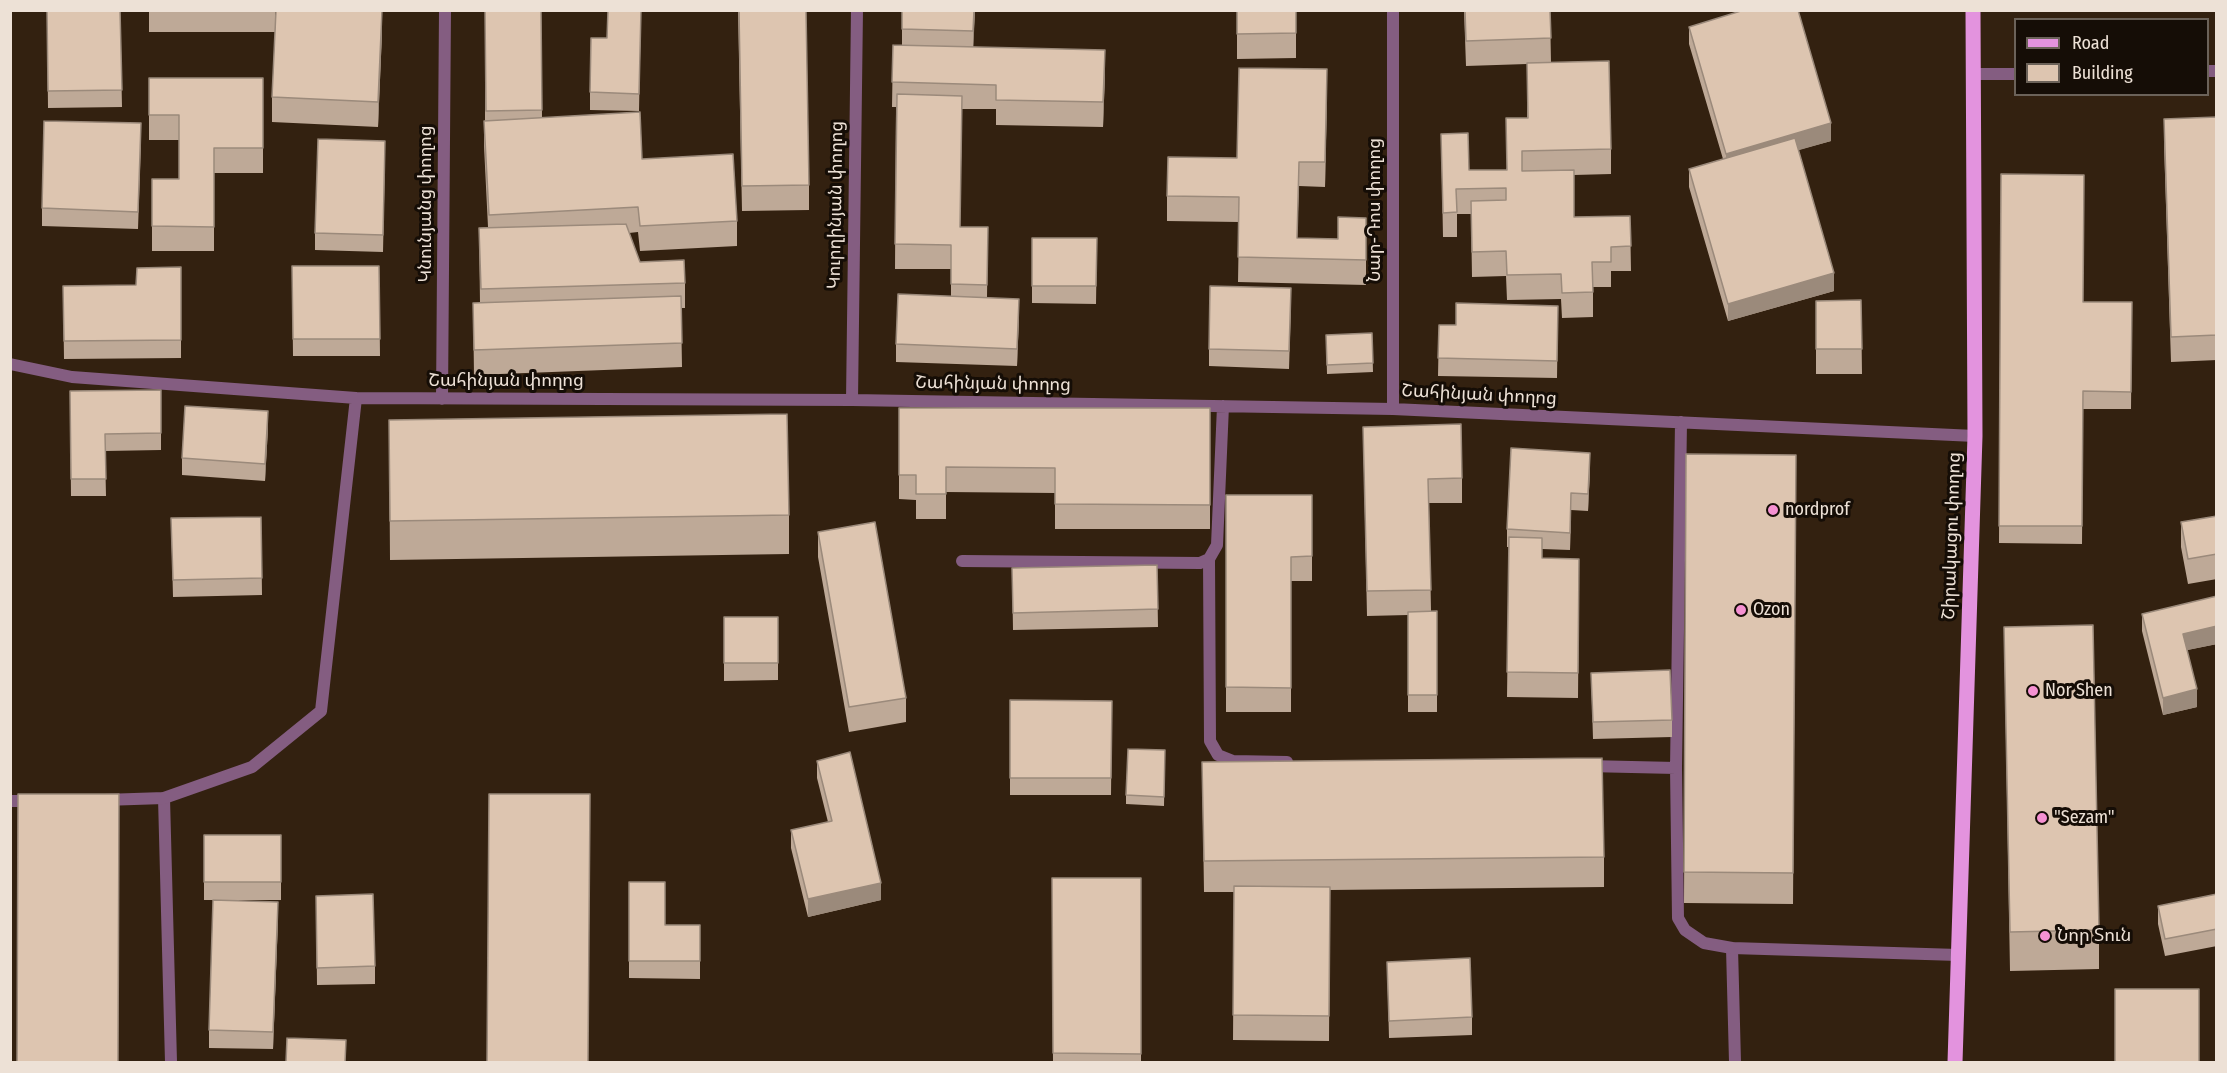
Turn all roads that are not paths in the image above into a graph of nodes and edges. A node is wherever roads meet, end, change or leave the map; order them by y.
1 (446, 10) edge
2 (857, 10) edge
3 (1393, 10) edge
4 (1973, 10) edge
5 (1974, 74) junction
6 (2014, 74) edge
7 (10, 364) edge
8 (356, 398) junction
9 (442, 399) junction
10 (852, 400) junction
11 (1223, 406) junction
12 (1393, 409) junction
13 (1681, 423) junction
14 (1975, 436) junction
15 (1209, 559) junction
16 (962, 561) dead end
17 (1305, 762) edge
18 (1568, 766) edge
19 (1676, 768) junction
20 (164, 798) junction
21 (93, 800) edge
22 (10, 801) edge
23 (46, 801) edge
24 (1732, 948) junction
25 (1958, 955) junction
26 (171, 1062) edge
27 (1735, 1062) edge
28 (1955, 1062) edge

1 - 9 street, Կնունյանց փողոց
2 - 10 street, Կուրղինյան փողոց
3 - 12 street, Նար-Դոս փողոց
4 - 5 main road, Շիրակացու փողոց
5 - 6 street
5 - 14 main road, Շիրակացու փողոց
7 - 8 street, Շահինյան փողոց
8 - 9 street, Շահինյան փողոց
8 - 20 street
9 - 10 street, Շահինյան փողոց
10 - 11 street, Շահինյան փողոց
11 - 12 street, Շահինյան փողոց
11 - 15 street
12 - 13 street, Շահինյան փողոց
13 - 14 street, Շահինյան փողոց
13 - 19 street
14 - 25 main road, Շիրակացու փողոց
15 - 16 street
15 - 17 street
18 - 19 street
19 - 24 street
20 - 21 street
20 - 26 street
22 - 23 street
24 - 25 street
24 - 27 street
25 - 28 main road, Շիրակացու փողոց

